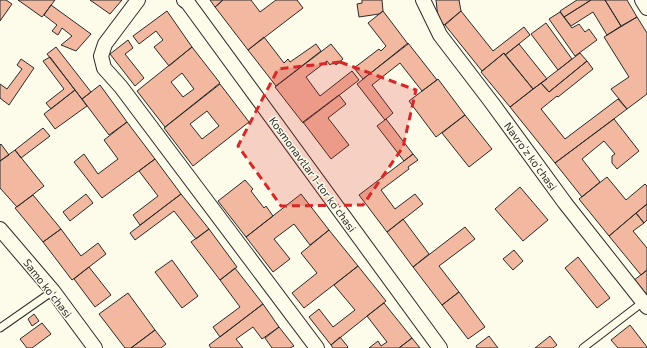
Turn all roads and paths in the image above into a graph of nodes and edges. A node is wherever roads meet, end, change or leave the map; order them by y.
1 (138, 0) edge
2 (184, 0) edge
3 (423, 0) edge
4 (642, 0) edge
5 (647, 8) edge
6 (0, 229) edge
7 (53, 291) junction
8 (645, 304) edge
9 (1, 328) edge
10 (95, 348) edge
11 (317, 348) edge
12 (440, 348) edge
13 (583, 348) edge

1 - 11 street
2 - 12 street, Kosmonavtlar 1-tor koʻchasi
3 - 8 street, Navroʻz koʻchasi
4 - 5 street
6 - 7 street, Samo koʻchasi
7 - 9 lane
7 - 10 street, Samo koʻchasi
8 - 13 lane

